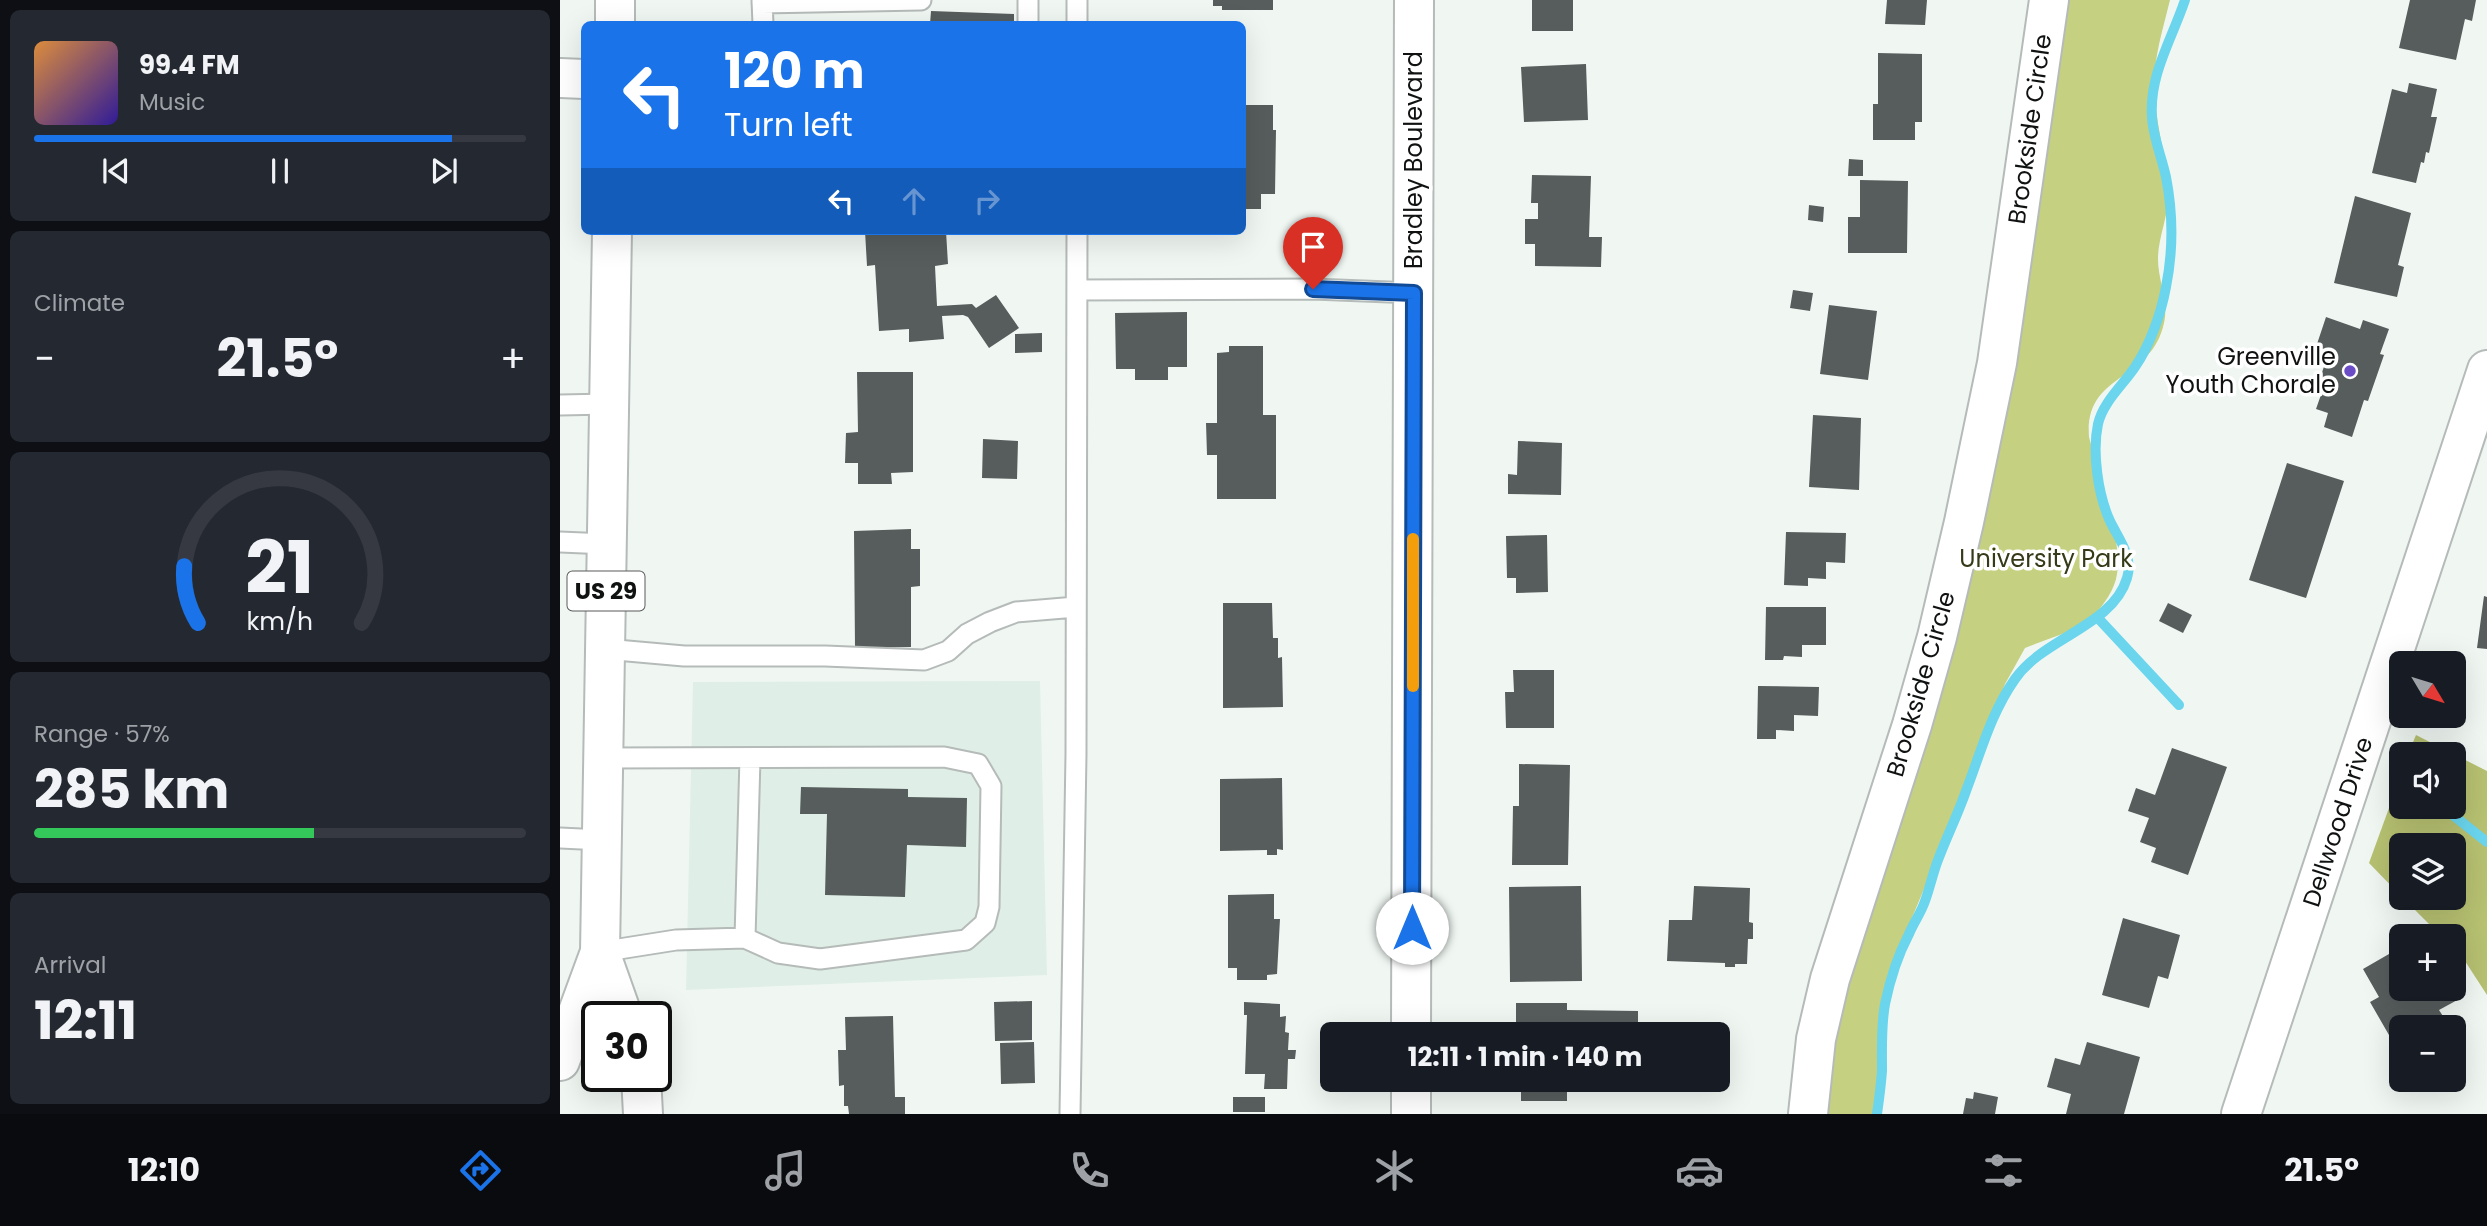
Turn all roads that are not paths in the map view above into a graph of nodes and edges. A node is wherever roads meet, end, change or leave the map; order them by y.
1 (615, 0) edge
2 (921, 0) edge
3 (1027, 0) edge
4 (1077, 0) edge
5 (1414, 0) edge
6 (2049, 0) edge
7 (762, 1) edge
8 (615, 21) edge
9 (763, 21) edge
10 (1028, 21) edge
11 (1077, 21) edge
12 (560, 78) edge
13 (581, 79) edge
14 (611, 235) edge
15 (1077, 235) edge
16 (1077, 290) junction
17 (1414, 293) junction
18 (2487, 370) edge
19 (609, 404) junction
20 (560, 405) edge
21 (2476, 439) edge
22 (560, 542) edge
23 (607, 544) junction
24 (1076, 607) junction
25 (605, 649) junction
26 (604, 758) junction
27 (750, 758) junction
28 (560, 838) edge
29 (602, 840) junction
30 (746, 938) junction
31 (600, 952) junction
32 (617, 1001) edge
33 (1411, 1022) edge
34 (560, 1061) edge
35 (642, 1092) edge
36 (1411, 1092) edge
37 (2246, 1112) edge
38 (643, 1114) edge
39 (1070, 1114) edge
40 (1411, 1114) edge
41 (1808, 1114) edge

1 - 8 street
2 - 7 lane
3 - 10 lane
4 - 11 lane
5 - 17 street, Bradley Boulevard
6 - 41 street, Brookside Circle
7 - 9 lane
12 - 13 street
14 - 19 street, US 29
15 - 16 lane
16 - 17 lane
16 - 24 lane
17 - 33 street, Bradley Boulevard
18 - 21 street, Dellwood Drive
19 - 20 lane
19 - 23 street, US 29
21 - 37 street, Dellwood Drive
22 - 23 lane
23 - 25 street, US 29
24 - 25 lane
24 - 39 lane
25 - 26 street, US 29
26 - 27 lane
26 - 29 street, US 29
27 - 30 lane
27 - 30 lane
28 - 29 lane
29 - 31 street, US 29
30 - 31 lane
31 - 32 street, US 29
31 - 34 street, US 29
35 - 38 street
36 - 40 street

